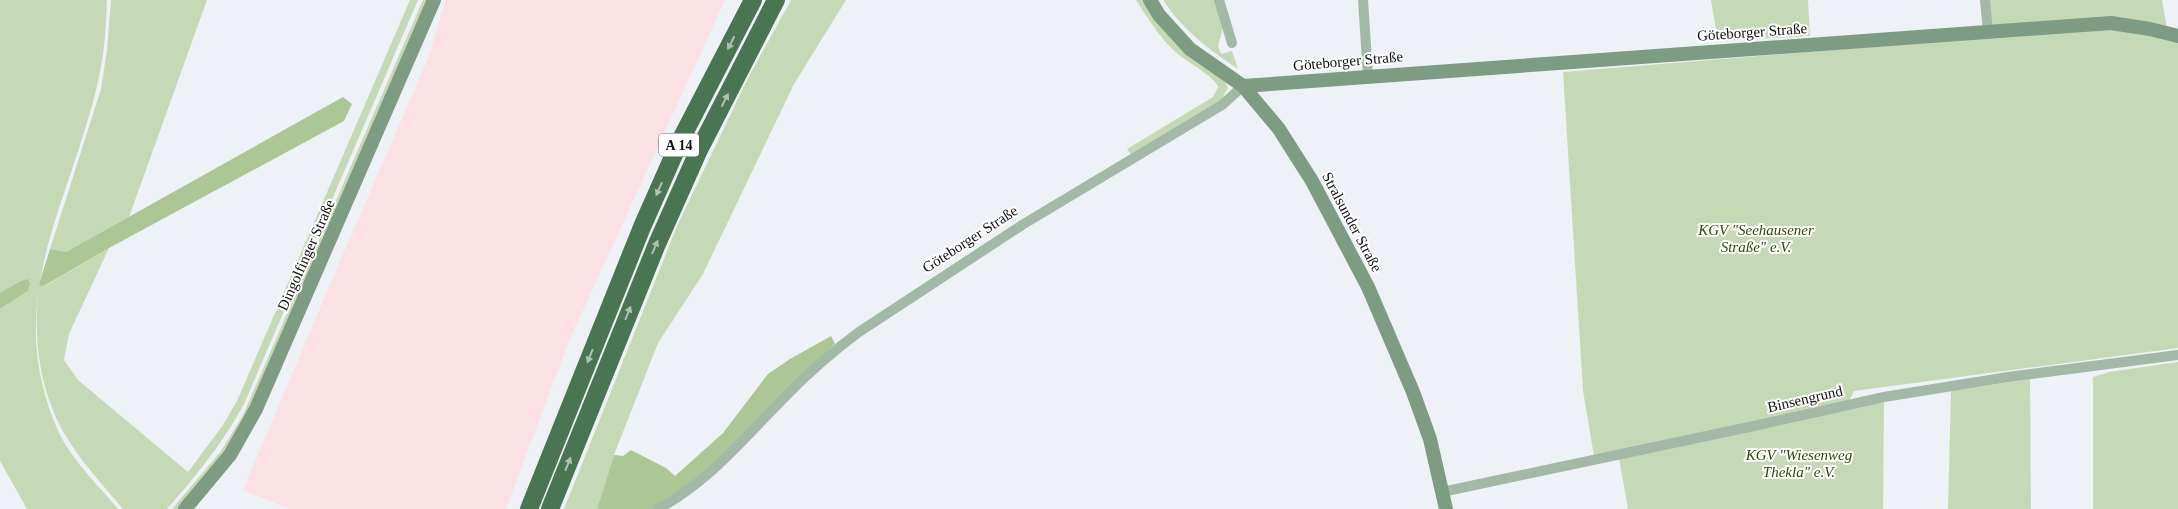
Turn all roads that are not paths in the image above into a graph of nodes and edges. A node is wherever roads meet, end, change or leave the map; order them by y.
1 (434, 0) edge
2 (753, 0) edge
3 (776, 0) edge
4 (1150, 0) edge
5 (1219, 0) edge
6 (1363, 0) edge
7 (1985, 0) edge
8 (1988, 32) junction
9 (2178, 36) edge
10 (1232, 43) dead end
11 (1368, 76) junction
12 (1242, 86) junction
13 (2178, 355) edge
14 (1442, 492) junction
15 (185, 509) edge
16 (529, 509) edge
17 (550, 509) edge
18 (658, 509) edge
19 (1446, 509) edge

1 - 15 street, Dingolfinger Straße
2 -> 16 highway, A 14
17 -> 3 highway, A 14
4 - 12 street, Stralsunder Straße
5 - 10 street
6 - 11 street
7 - 8 street
8 - 9 street, Göteborger Straße
8 - 11 street, Göteborger Straße
11 - 12 street, Göteborger Straße
12 - 14 street, Stralsunder Straße
12 - 18 street, Göteborger Straße
13 - 14 street, Binsengrund
14 - 19 street, Stralsunder Straße

